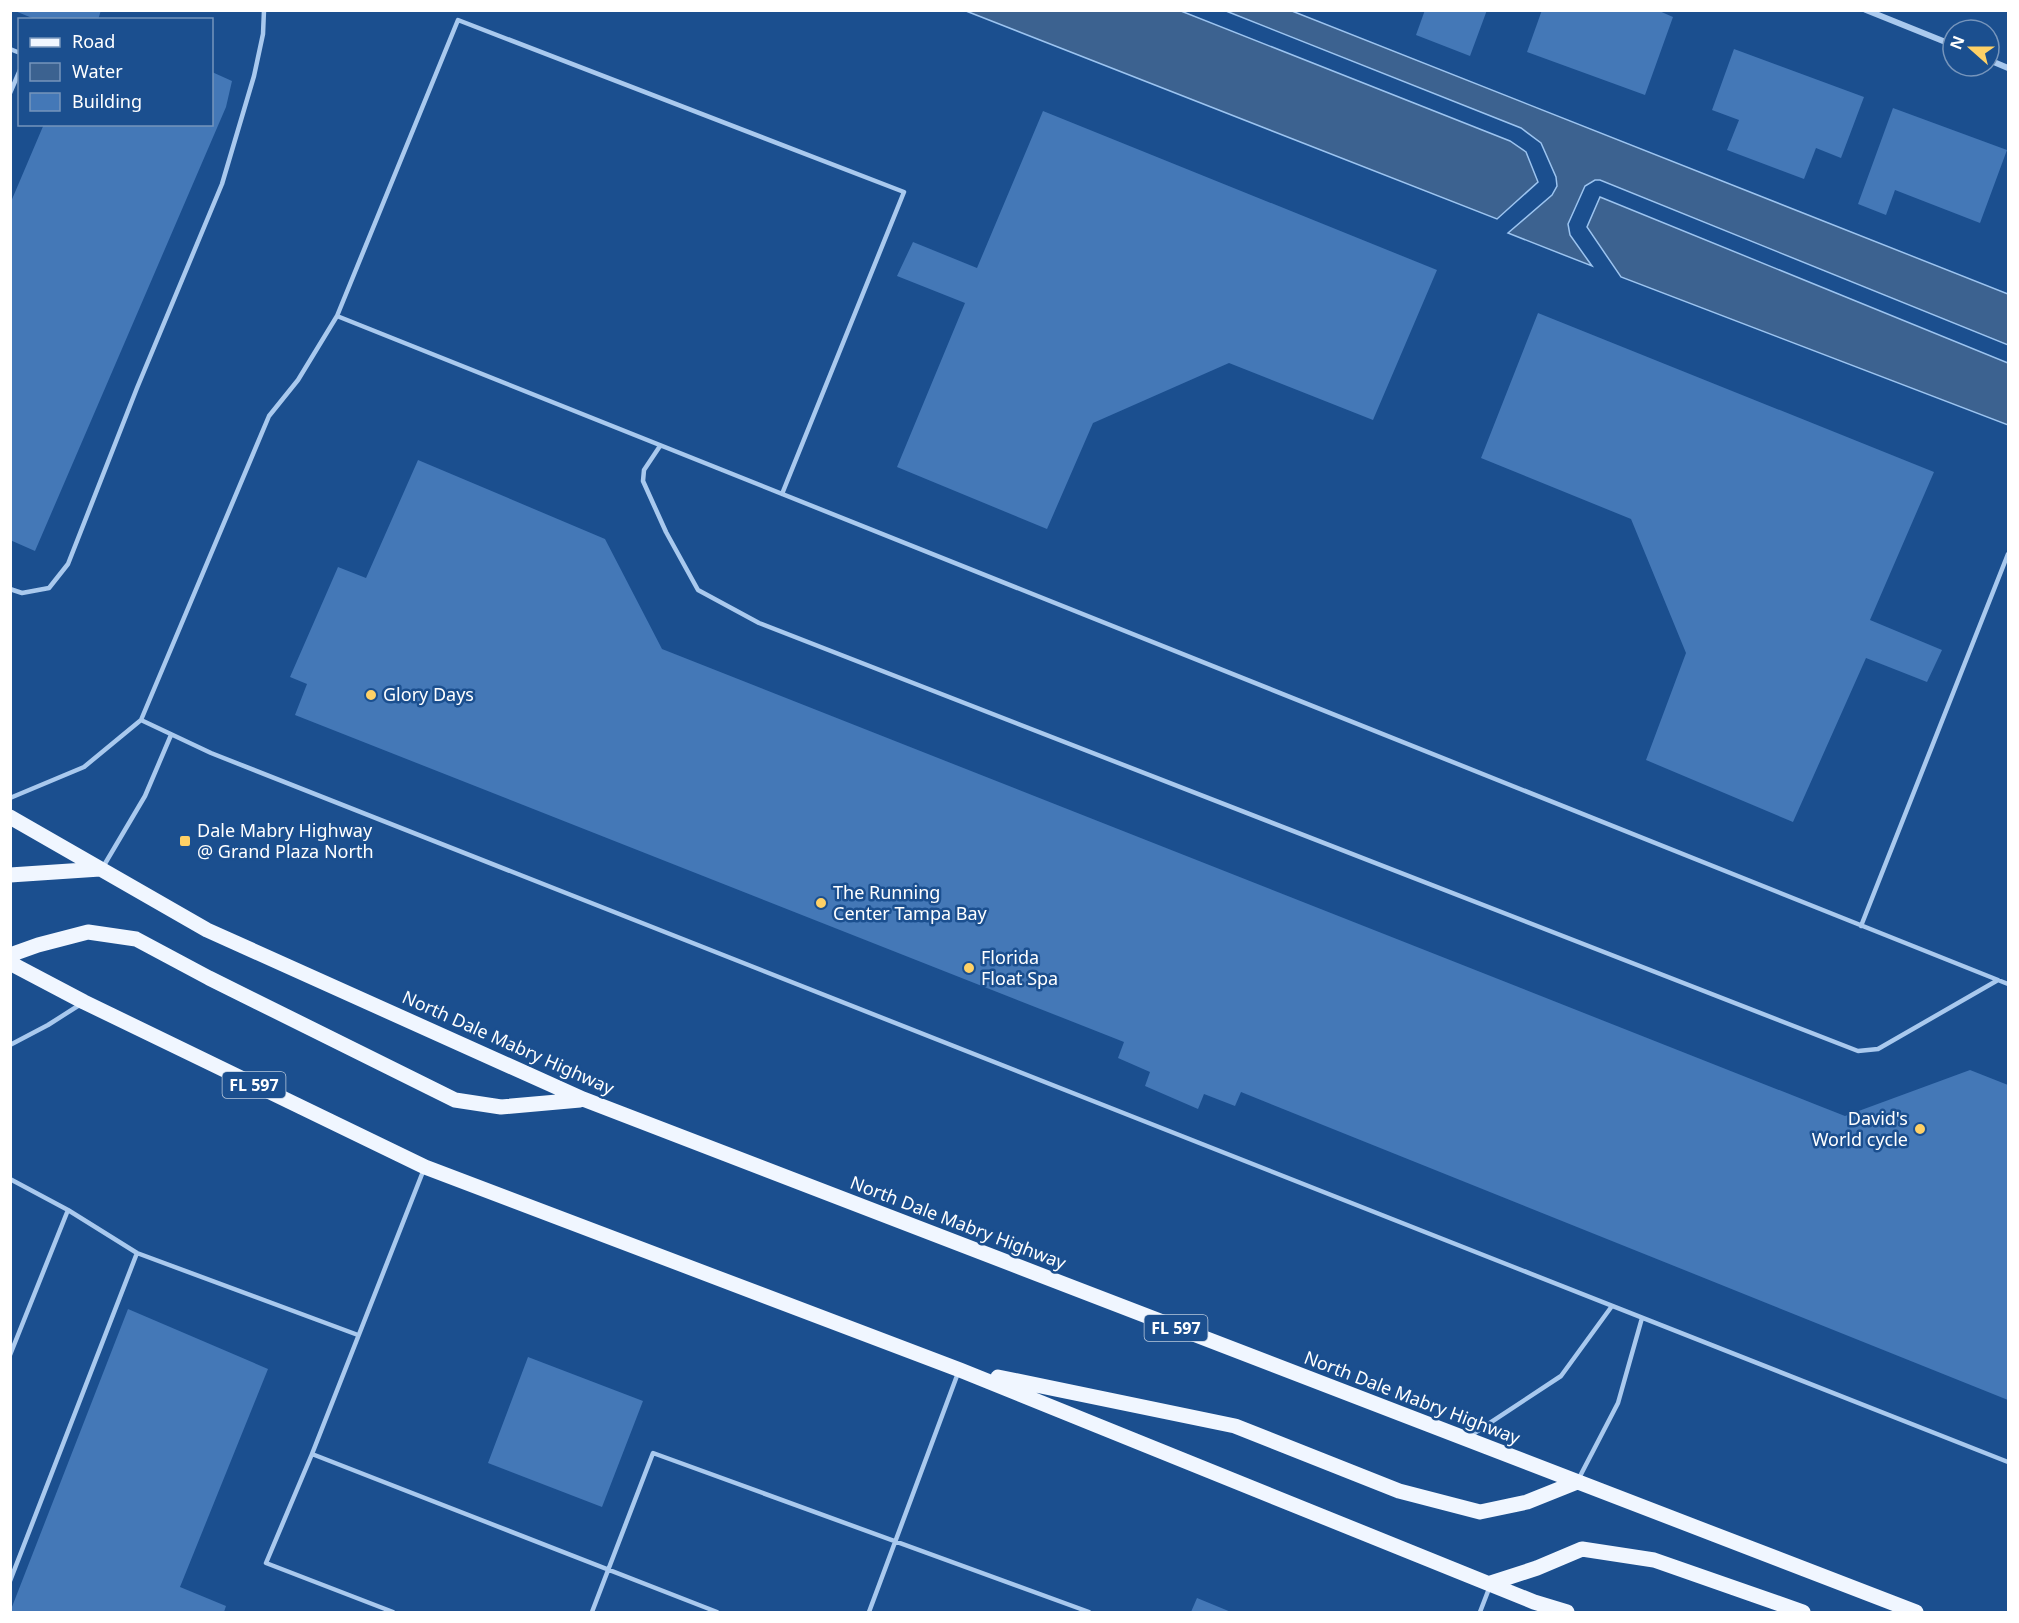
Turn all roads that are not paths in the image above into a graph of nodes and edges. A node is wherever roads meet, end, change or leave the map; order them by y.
1 (264, 10) edge
2 (1866, 10) edge
3 (1941, 40) edge
4 (18, 75) edge
5 (10, 93) edge
6 (337, 316) junction
7 (660, 446) junction
8 (782, 494) junction
9 (2008, 554) edge
10 (10, 589) edge
11 (141, 720) junction
12 (171, 735) junction
13 (10, 798) edge
14 (10, 817) edge
15 (102, 869) junction
16 (10, 875) edge
17 (1861, 926) junction
18 (10, 955) edge
19 (10, 963) edge
20 (1999, 980) junction
21 (2008, 984) edge
22 (84, 1002) junction
23 (10, 1045) edge
24 (583, 1100) junction
25 (425, 1167) junction
26 (10, 1179) edge
27 (68, 1210) junction
28 (137, 1253) junction
29 (1612, 1306) junction
30 (1642, 1318) junction
31 (358, 1335) junction
32 (10, 1355) edge
33 (960, 1370) junction
34 (1464, 1440) junction
35 (312, 1454) junction
36 (2008, 1462) edge
37 (1577, 1482) junction
38 (896, 1541) junction
39 (609, 1570) junction
40 (10, 1581) edge
41 (1491, 1583) junction
42 (393, 1612) edge
43 (592, 1612) edge
44 (717, 1612) edge
45 (869, 1612) edge
46 (1089, 1612) edge
47 (1480, 1612) edge
48 (1566, 1612) edge
49 (1803, 1612) edge
50 (1916, 1612) edge

1 - 10 lane
2 - 3 street
4 - 5 lane
6 - 7 lane
6 - 8 lane
6 - 11 lane
7 - 8 lane
7 - 20 lane
8 - 17 lane
9 - 17 lane
11 - 12 lane
11 - 13 lane
12 - 15 lane
12 - 29 lane
14 - 15 main road, North Dale Mabry Highway / FL 597
15 - 16 main road
15 - 24 main road, North Dale Mabry Highway / FL 597
17 - 20 lane
18 - 24 main road
19 - 22 main road, FL 597
20 - 21 lane
22 - 23 lane
22 - 25 main road, FL 597
24 - 34 main road, North Dale Mabry Highway / FL 597
25 - 31 lane
25 - 33 main road, FL 597
26 - 27 lane
27 - 28 lane
27 - 32 lane
28 - 31 lane
28 - 40 lane
29 - 30 lane
29 - 34 lane
30 - 36 lane
30 - 37 lane
31 - 35 lane
33 - 37 main road
33 - 38 lane
33 - 41 main road, FL 597
34 - 37 main road, North Dale Mabry Highway / FL 597
35 - 39 lane
35 - 42 lane
37 - 50 main road, North Dale Mabry Highway / FL 597
38 - 39 lane
38 - 45 lane
38 - 46 lane
39 - 43 lane
39 - 44 lane
41 - 47 lane
41 - 48 main road, FL 597
41 - 49 main road

